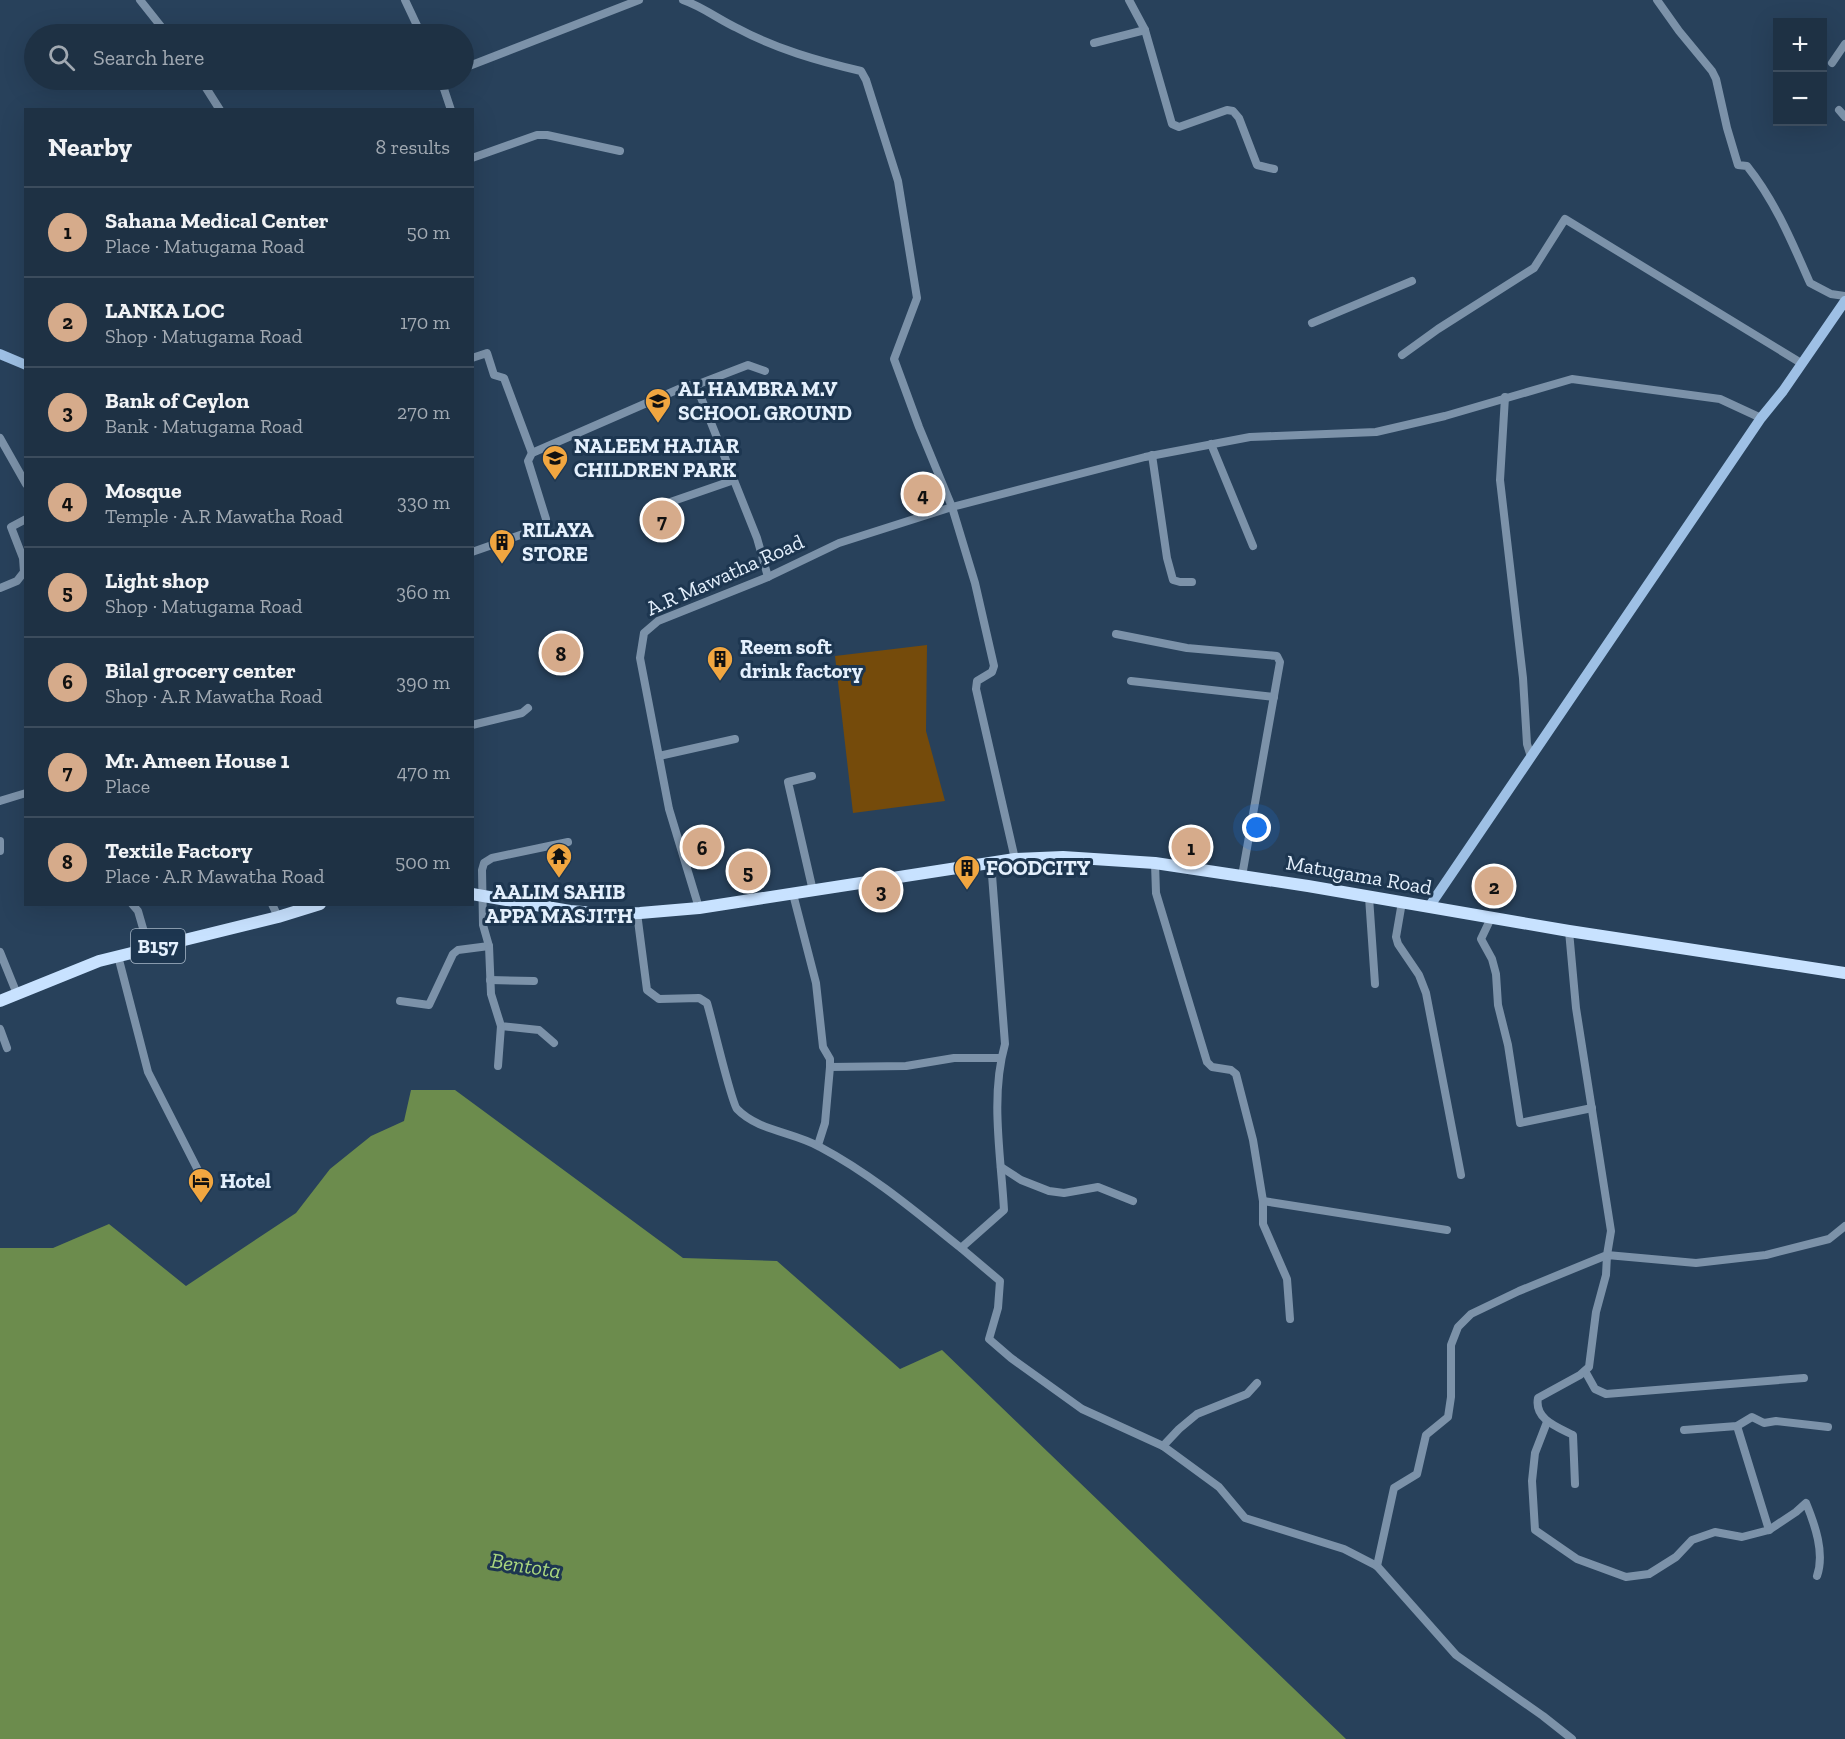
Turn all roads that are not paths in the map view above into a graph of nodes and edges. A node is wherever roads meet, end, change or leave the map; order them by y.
1 (140, 0) edge
2 (405, 0) edge
3 (639, 0) edge
4 (683, 0) edge
5 (1129, 0) edge
6 (1657, 0) edge
7 (159, 24) edge
8 (416, 24) edge
9 (1145, 30) junction
10 (1094, 43) dead end
11 (1845, 44) edge
12 (1832, 63) dead end
13 (474, 64) edge
14 (207, 90) edge
15 (444, 90) edge
16 (219, 108) edge
17 (450, 108) edge
18 (620, 151) dead end
19 (474, 157) edge
20 (1274, 169) dead end
21 (1412, 281) dead end
22 (1845, 296) edge
23 (1845, 301) edge
24 (1312, 323) dead end
25 (0, 354) edge
26 (1402, 355) dead end
27 (474, 357) edge
28 (1801, 363) junction
29 (24, 364) edge
30 (765, 371) dead end
31 (696, 386) junction
32 (1504, 397) junction
33 (1761, 418) junction
34 (0, 438) edge
35 (1211, 444) junction
36 (532, 453) junction
37 (1152, 455) junction
38 (24, 480) edge
39 (734, 480) junction
40 (653, 507) dead end
41 (952, 507) junction
42 (24, 520) edge
43 (1253, 546) dead end
44 (474, 551) edge
45 (24, 572) edge
46 (24, 572) edge
47 (768, 577) junction
48 (1192, 582) dead end
49 (0, 588) edge
50 (1116, 634) dead end
51 (1131, 681) dead end
52 (1274, 696) junction
53 (528, 708) dead end
54 (474, 725) edge
55 (735, 739) dead end
56 (659, 756) junction
57 (1531, 757) junction
58 (812, 776) dead end
59 (24, 794) edge
60 (0, 801) edge
61 (0, 841) edge
62 (568, 842) dead end
63 (0, 851) edge
64 (1015, 859) junction
65 (991, 862) junction
66 (1155, 863) junction
67 (1242, 876) junction
68 (813, 891) junction
69 (477, 894) edge
70 (793, 894) junction
71 (1369, 897) junction
72 (1402, 902) junction
73 (134, 906) edge
74 (274, 906) edge
75 (314, 906) edge
76 (1429, 907) junction
77 (699, 908) junction
78 (637, 913) junction
79 (278, 917) junction
80 (1491, 918) junction
81 (1569, 931) junction
82 (489, 946) junction
83 (149, 949) junction
84 (0, 952) edge
85 (118, 956) junction
86 (1845, 973) edge
87 (490, 980) junction
88 (534, 981) dead end
89 (1375, 984) dead end
90 (17, 994) junction
91 (0, 1001) edge
92 (400, 1001) dead end
93 (501, 1026) junction
94 (0, 1029) edge
95 (554, 1043) dead end
96 (7, 1048) dead end
97 (1001, 1058) junction
98 (498, 1066) dead end
99 (830, 1067) junction
100 (1592, 1108) junction
101 (818, 1145) junction
102 (1001, 1167) junction
103 (1461, 1175) dead end
104 (202, 1179) dead end
105 (1133, 1201) dead end
106 (1263, 1201) junction
107 (1845, 1226) edge
108 (1447, 1230) dead end
109 (961, 1248) junction
110 (1607, 1255) junction
111 (1290, 1319) dead end
112 (1585, 1371) junction
113 (1804, 1378) dead end
114 (1257, 1383) dead end
115 (1547, 1422) junction
116 (1737, 1426) junction
117 (1828, 1427) dead end
118 (1684, 1430) dead end
119 (1163, 1446) junction
120 (1575, 1484) dead end
121 (1769, 1530) junction
122 (1377, 1566) junction
123 (1817, 1576) dead end
124 (1572, 1739) edge

1 - 7 street
2 - 8 street
3 - 13 street
4 - 41 street
5 - 9 street
6 - 22 street
9 - 10 street
9 - 20 street
11 - 12 street
14 - 16 street
15 - 17 street
18 - 19 street
21 - 24 street
23 - 28 street
25 - 29 street
26 - 28 street
27 - 36 street
28 - 33 street
30 - 31 street
31 - 36 street
31 - 39 street
32 - 33 street, A.R Mawatha Road
32 - 35 street, A.R Mawatha Road
32 - 57 street
33 - 57 street
34 - 38 street
35 - 37 street, A.R Mawatha Road
35 - 43 street
36 - 44 street
37 - 41 street, A.R Mawatha Road
37 - 48 street
39 - 40 street
39 - 47 street
41 - 47 street, A.R Mawatha Road
41 - 64 street
42 - 46 street
45 - 49 street
47 - 56 street, A.R Mawatha Road
50 - 52 street
51 - 52 street
52 - 67 street
53 - 54 street
55 - 56 street
56 - 77 street, A.R Mawatha Road
57 - 76 street
58 - 68 street
59 - 60 street
61 - 63 street
62 - 69 street
64 - 65 main road, Matugama Road
64 - 66 main road, Matugama Road
65 - 68 main road, Matugama Road
65 - 97 street
66 - 67 main road, Matugama Road
66 - 106 street
67 - 71 main road, Matugama Road
68 - 70 main road, Matugama Road
69 - 78 main road, Matugama Road
69 - 82 street
70 - 77 main road, Matugama Road
70 - 99 street
71 - 72 main road, Matugama Road
71 - 89 street
72 - 76 main road, Matugama Road
72 - 103 street
73 - 83 street
74 - 79 street
75 - 79 main road, B157
76 - 80 main road, Matugama Road
77 - 78 main road, Matugama Road
78 - 101 street
79 - 83 main road, B157
80 - 81 main road, Matugama Road
80 - 100 street
81 - 86 main road, Matugama Road
81 - 100 street
82 - 87 street
82 - 92 street
83 - 85 main road, B157
84 - 90 street
85 - 90 main road, B157
85 - 104 street
87 - 88 street
87 - 93 street
90 - 91 main road, B157
93 - 95 street
93 - 98 street
94 - 96 street
97 - 99 street
97 - 102 street
99 - 101 street
100 - 110 street
101 - 109 street
102 - 105 street
102 - 109 street
106 - 108 street
106 - 111 street
107 - 110 street
109 - 119 street
110 - 112 street
110 - 122 street
112 - 113 street
112 - 115 street
114 - 119 street
115 - 120 street
115 - 121 street
116 - 117 street
116 - 118 street
116 - 121 street
119 - 122 street
121 - 123 street
122 - 124 street

